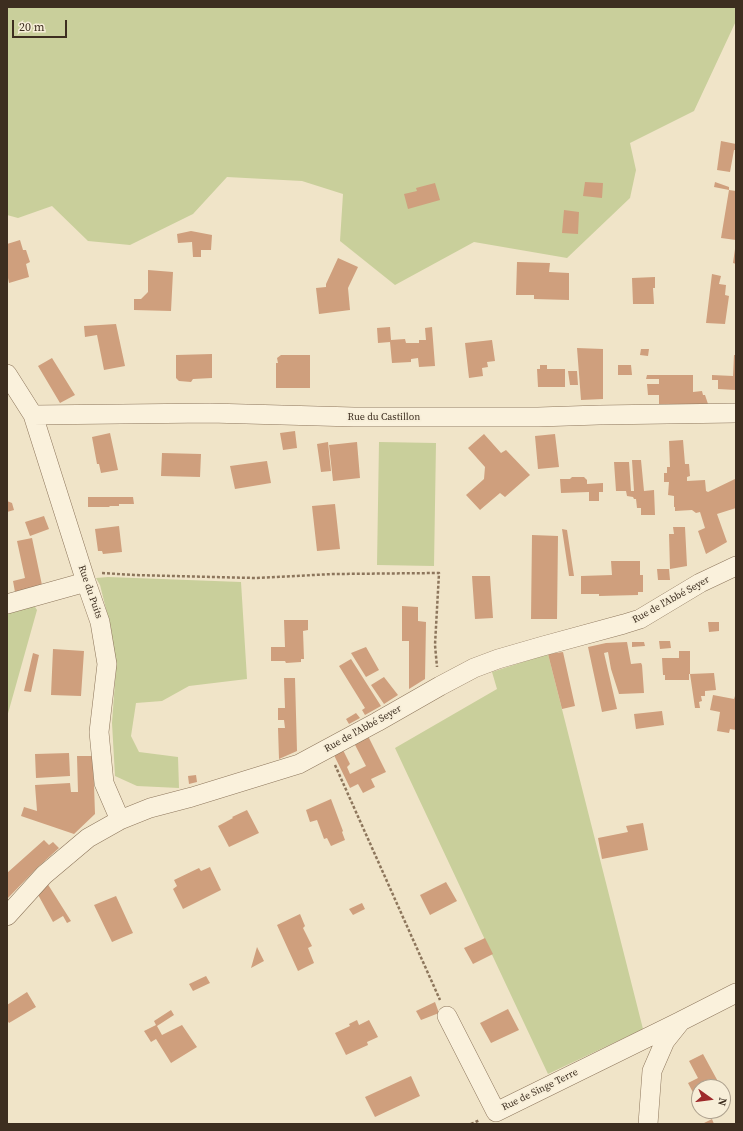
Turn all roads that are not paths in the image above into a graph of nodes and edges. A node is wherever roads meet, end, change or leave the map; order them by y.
1 (7, 374) edge
2 (736, 413) edge
3 (33, 415) junction
4 (736, 566) edge
5 (84, 577) junction
6 (7, 604) edge
7 (120, 820) junction
8 (7, 916) edge
9 (736, 994) edge
10 (447, 1016) road end
11 (681, 1021) junction
12 (648, 1124) edge

1 - 3 street, Rue du Puits
2 - 3 street, Rue du Castillon
3 - 5 street, Rue du Puits
4 - 7 street, Rue de l'Abbé Seyer
5 - 6 street
5 - 7 street, Rue du Puits
7 - 8 street, Rue de l'Abbé Seyer
9 - 11 street
10 - 11 street, Rue de Singe Terre
11 - 12 street

